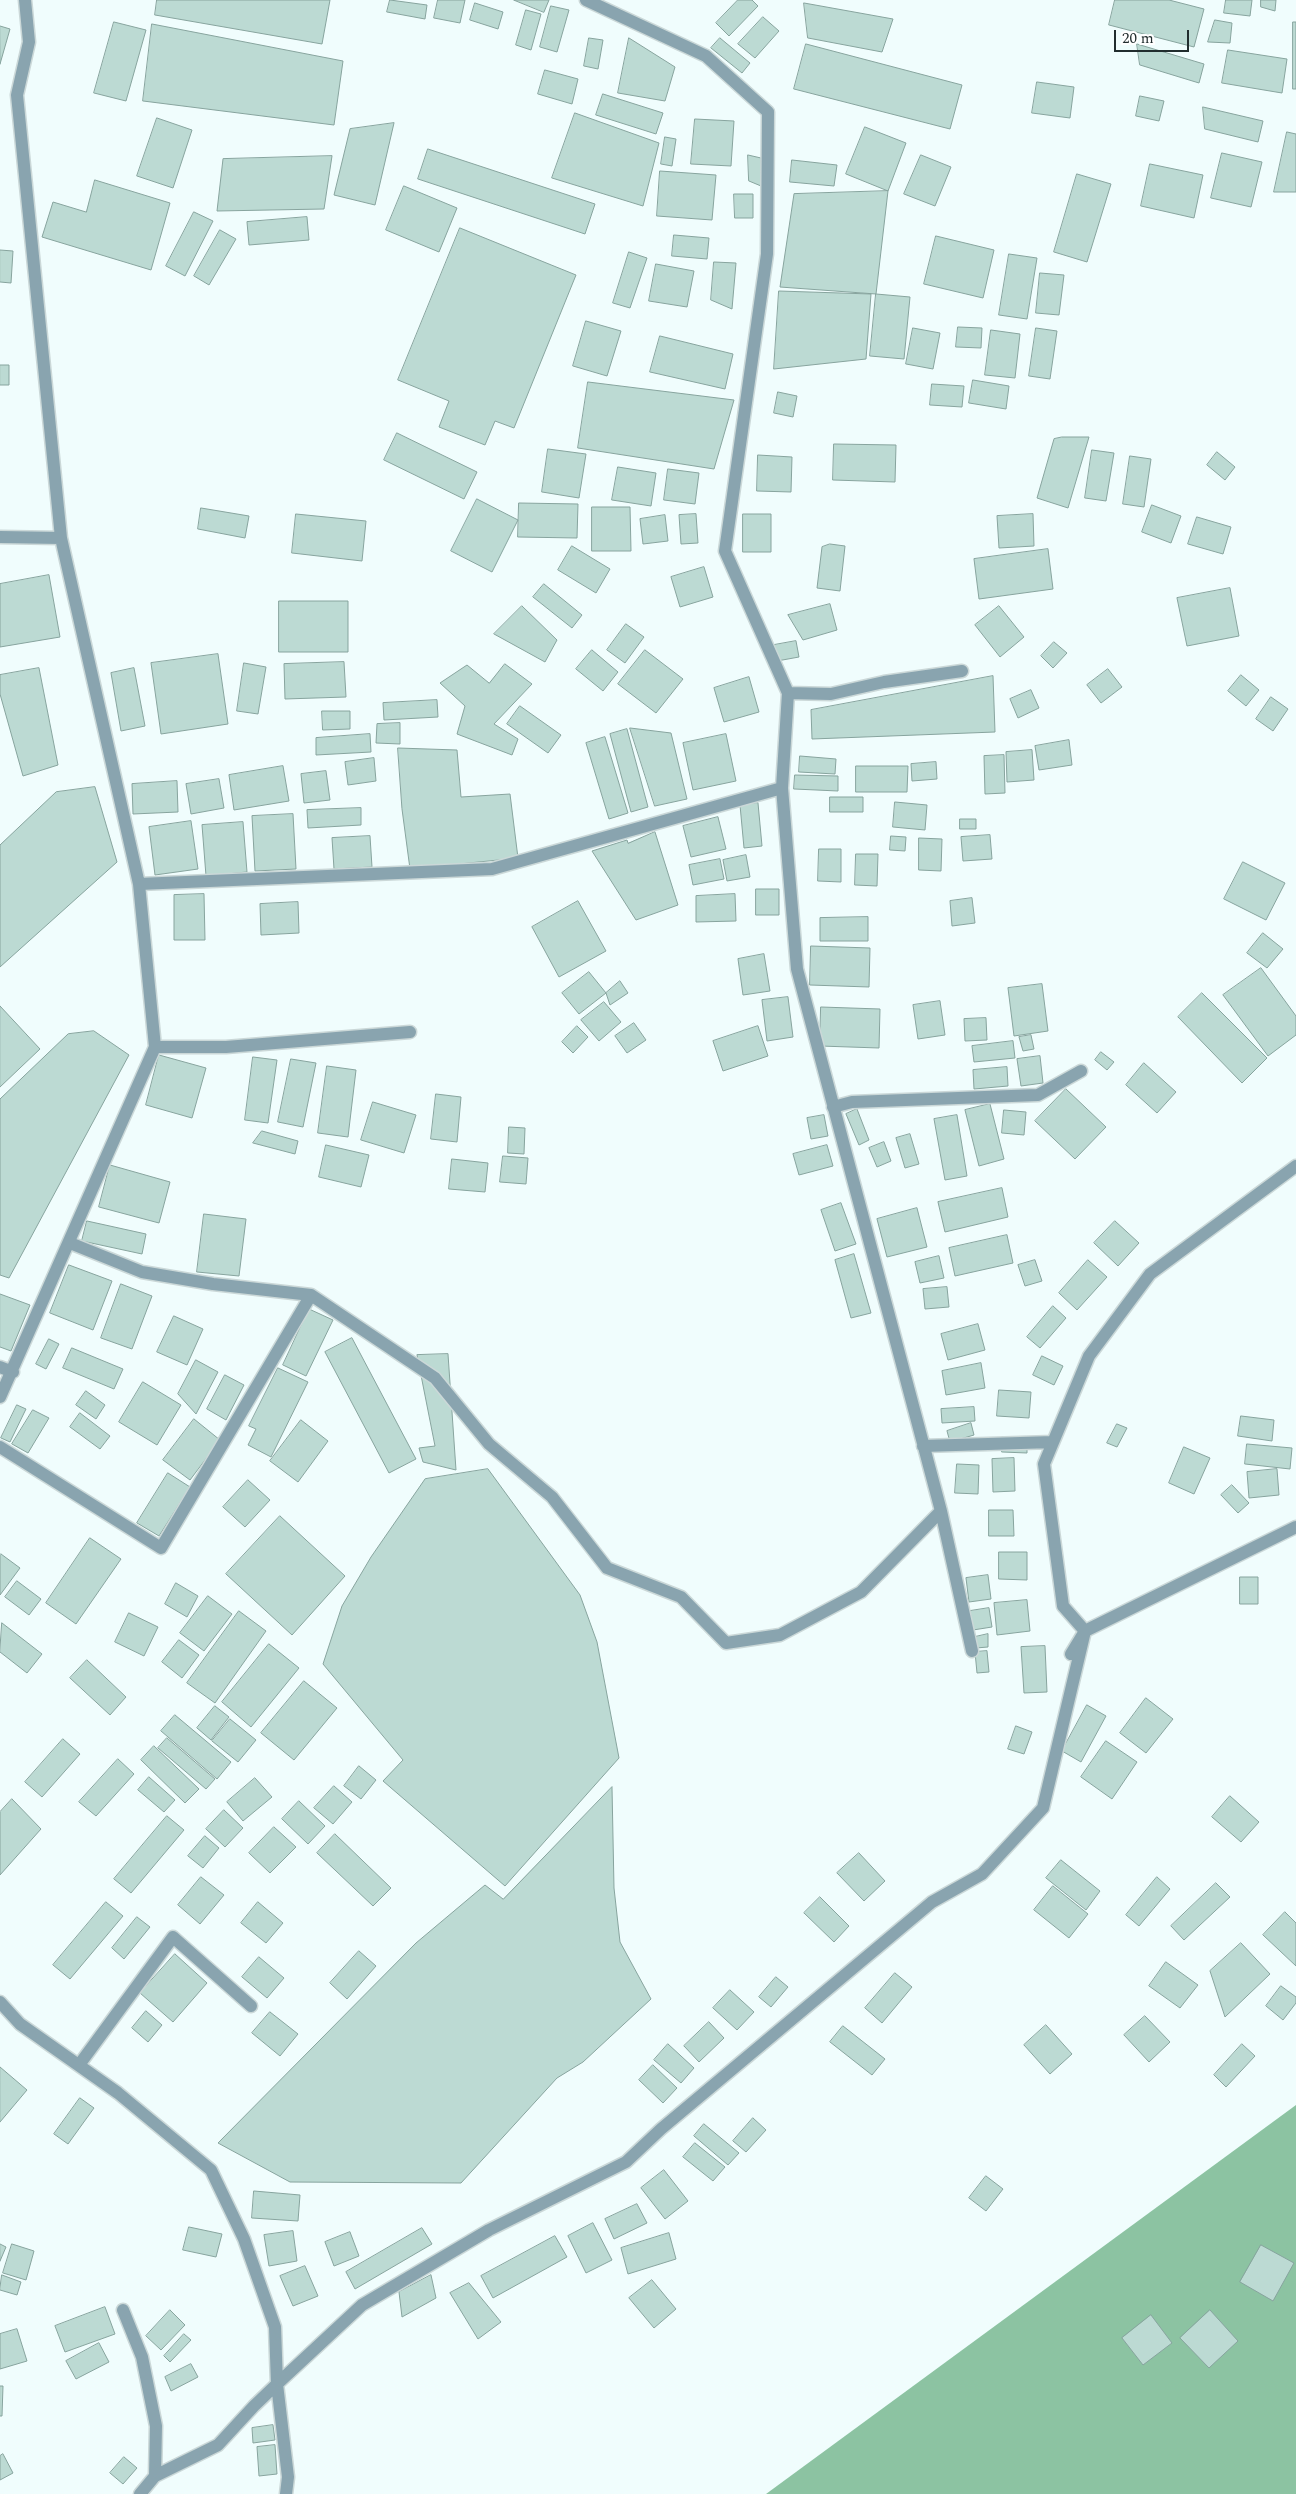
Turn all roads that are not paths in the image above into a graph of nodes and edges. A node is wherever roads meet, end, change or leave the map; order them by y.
1 (25, 0) edge
2 (586, 0) edge
3 (0, 537) edge
4 (61, 538) junction
5 (962, 671) dead end
6 (788, 693) junction
7 (782, 788) junction
8 (140, 884) junction
9 (410, 1032) dead end
10 (155, 1047) junction
11 (1081, 1071) dead end
12 (833, 1107) junction
13 (1296, 1166) edge
14 (70, 1243) junction
15 (311, 1295) junction
16 (0, 1367) edge
17 (13, 1372) junction
18 (0, 1397) edge
19 (1053, 1442) junction
20 (923, 1446) junction
21 (0, 1447) edge
22 (940, 1510) junction
23 (1296, 1527) edge
24 (1085, 1631) junction
25 (972, 1651) dead end
26 (1071, 1654) dead end
27 (0, 2002) edge
28 (251, 2006) dead end
29 (79, 2065) junction
30 (123, 2310) dead end
31 (277, 2384) junction
32 (155, 2476) junction
33 (140, 2494) edge
34 (286, 2494) edge

1 - 4 street
2 - 6 street
3 - 4 street
4 - 8 street
5 - 6 street
6 - 7 street
7 - 8 street
7 - 12 street
8 - 10 street
9 - 10 street
10 - 14 street
11 - 12 street
12 - 20 street
13 - 19 street
14 - 15 street
14 - 17 street
15 - 21 street
15 - 22 street
16 - 17 street
17 - 18 street
19 - 20 street
19 - 24 street
20 - 22 street
22 - 25 street
23 - 24 street
24 - 26 street
24 - 31 street
27 - 29 street
28 - 29 street
29 - 31 street
30 - 32 street
31 - 32 street
31 - 34 street
32 - 33 street

